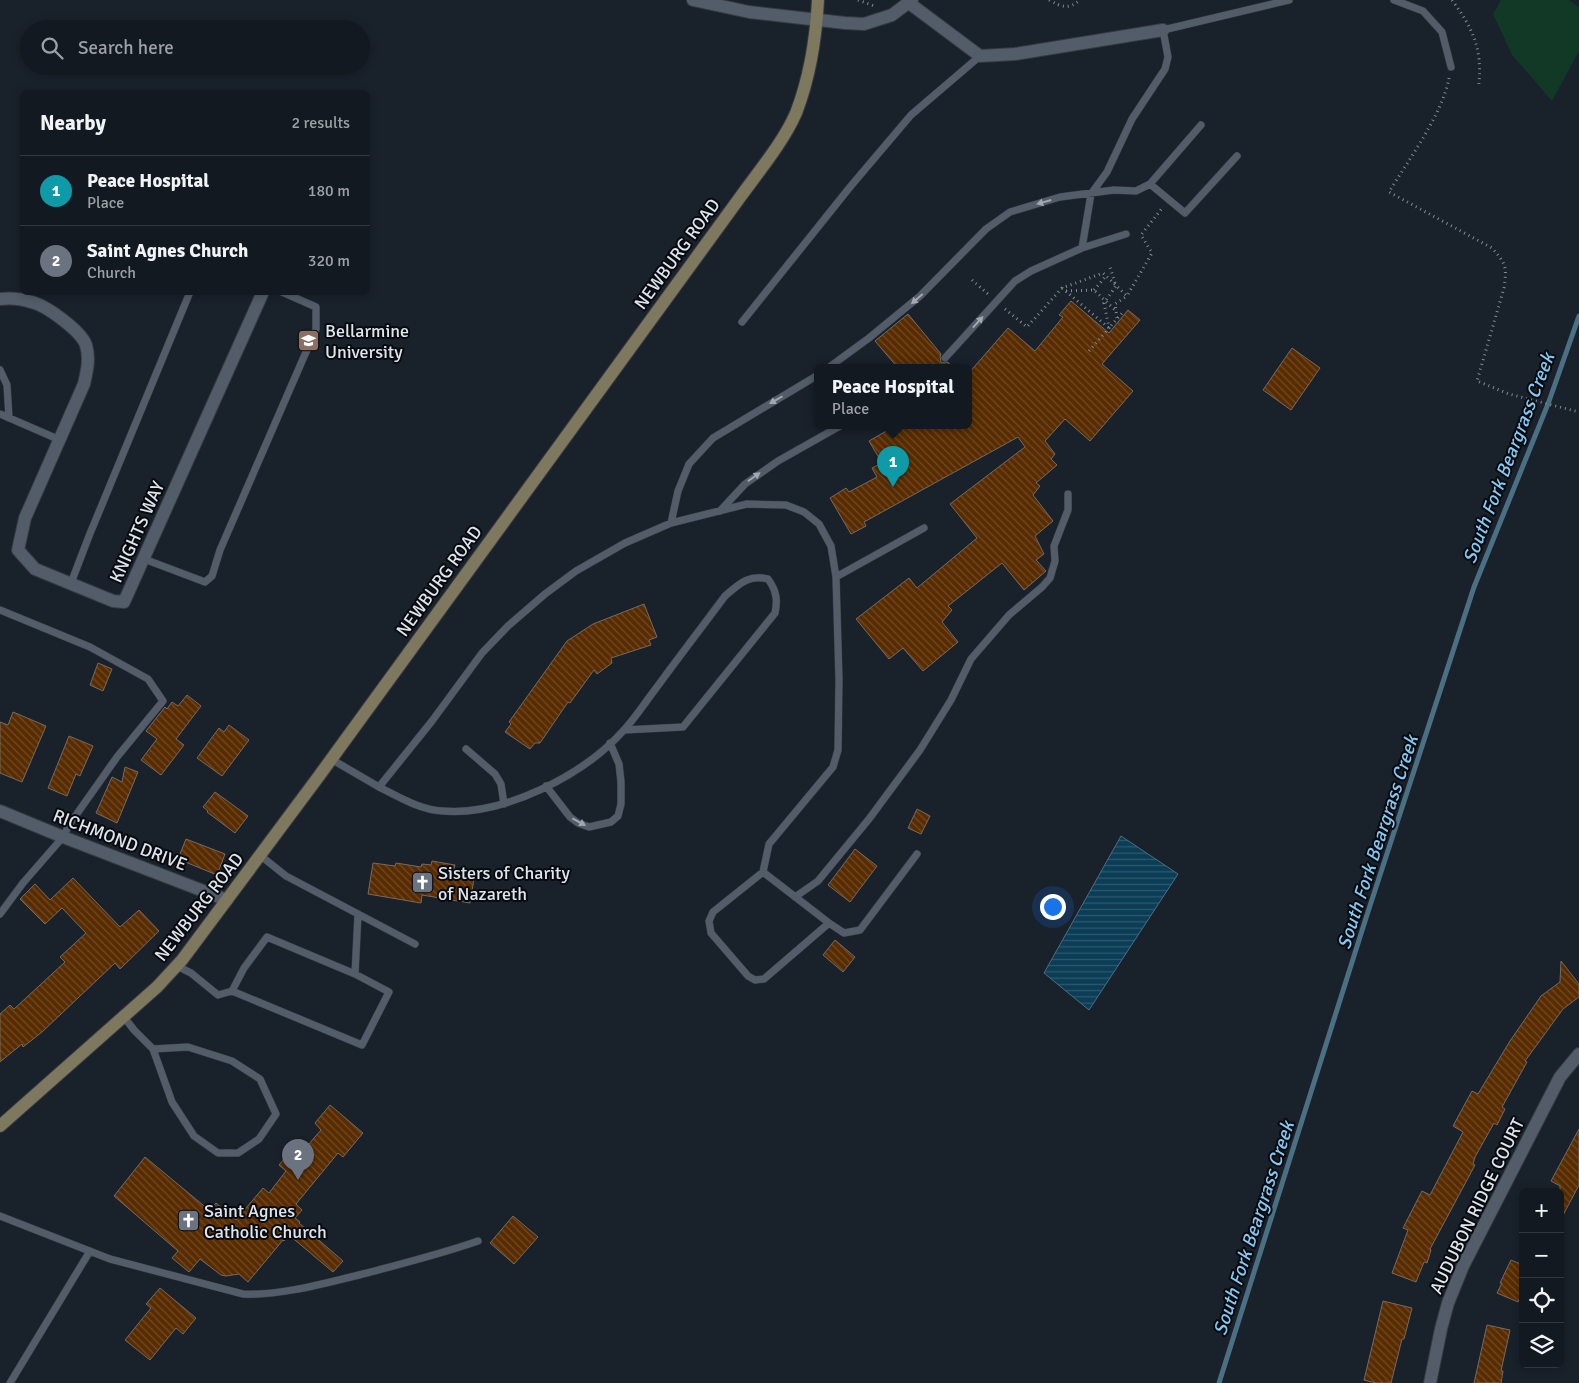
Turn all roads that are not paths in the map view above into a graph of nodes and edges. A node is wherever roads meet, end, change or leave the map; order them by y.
1 (693, 0) edge
2 (818, 0) edge
3 (1289, 0) edge
4 (1394, 0) edge
5 (911, 1) edge
6 (817, 20) junction
7 (1163, 30) junction
8 (980, 56) junction
9 (1451, 67) road end
10 (1201, 125) dead end
11 (1237, 156) dead end
12 (1150, 184) junction
13 (1092, 194) junction
14 (1126, 234) dead end
15 (1082, 248) junction
16 (189, 295) edge
17 (262, 295) edge
18 (289, 295) edge
19 (0, 299) edge
20 (742, 322) dead end
21 (945, 358) dead end
22 (833, 364) edge
23 (0, 370) edge
24 (814, 377) edge
25 (0, 414) edge
26 (9, 418) junction
27 (835, 429) edge
28 (60, 440) junction
29 (1068, 494) dead end
30 (720, 511) junction
31 (671, 524) junction
32 (924, 528) dead end
33 (144, 559) junction
34 (836, 577) junction
35 (71, 583) junction
36 (0, 610) edge
37 (624, 730) junction
38 (610, 743) junction
39 (466, 750) dead end
40 (331, 759) junction
41 (546, 786) junction
42 (379, 788) junction
43 (504, 804) junction
44 (0, 811) edge
45 (63, 837) junction
46 (917, 854) dead end
47 (260, 856) junction
48 (763, 872) junction
49 (795, 897) junction
50 (227, 900) junction
51 (0, 914) edge
52 (358, 914) junction
53 (829, 922) junction
54 (415, 944) dead end
55 (177, 966) junction
56 (355, 974) junction
57 (232, 991) junction
58 (124, 1017) junction
59 (152, 1049) junction
60 (1579, 1054) edge
61 (0, 1126) edge
62 (0, 1216) edge
63 (478, 1241) dead end
64 (90, 1251) junction
65 (10, 1383) edge
66 (1430, 1383) edge

1 - 6 street
2 - 6 main road, NEWBURG ROAD
3 - 7 lane
4 - 9 lane
5 - 6 street
5 - 8 street
6 - 40 main road, NEWBURG ROAD
7 - 8 street
7 - 13 lane
8 - 20 lane
10 - 12 lane
11 - 12 lane
12 - 13 lane
13 - 15 lane
13 -> 22 lane
14 - 15 lane
21 -> 15 lane
16 - 35 lane
17 - 33 street, KNIGHTS WAY
18 - 33 lane
19 - 28 street, KNIGHTS WAY
23 - 26 lane
24 -> 31 lane
25 - 26 lane
26 - 28 lane
30 -> 27 lane
28 - 35 street, KNIGHTS WAY
29 - 49 lane
30 - 31 lane
30 - 34 lane
31 - 42 lane
32 - 34 lane
33 - 35 street, KNIGHTS WAY
34 - 48 lane
36 - 45 lane
37 - 37 lane
37 - 38 lane
38 - 41 lane
41 -> 38 lane
39 - 43 lane
40 - 42 lane
40 - 47 main road, NEWBURG ROAD
41 - 43 lane
42 - 43 lane
44 - 45 street, RICHMOND DRIVE
45 - 50 street, RICHMOND DRIVE
45 - 51 lane
46 - 53 lane
47 - 50 main road, NEWBURG ROAD
47 - 52 lane
48 - 49 lane
48 - 53 lane
49 - 53 lane
50 - 55 main road, NEWBURG ROAD
52 - 54 lane
52 - 56 lane
55 - 57 lane
55 - 58 main road, NEWBURG ROAD
56 - 57 lane
56 - 57 lane
58 - 59 lane
58 - 61 main road, NEWBURG ROAD
59 - 59 lane
60 - 66 street, AUDUBON RIDGE COURT
62 - 64 lane
63 - 64 lane
64 - 65 lane

